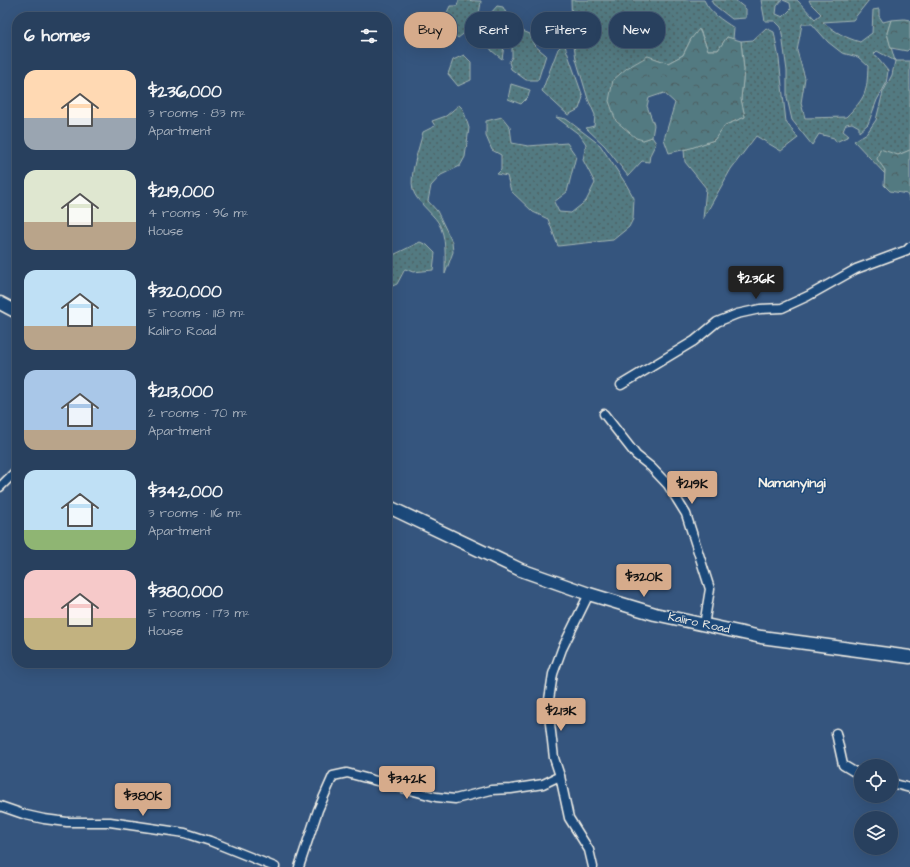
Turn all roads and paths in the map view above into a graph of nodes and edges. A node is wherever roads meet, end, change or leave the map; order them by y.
1 (910, 247) edge
2 (0, 303) edge
3 (12, 309) edge
4 (621, 385) dead end
5 (604, 414) dead end
6 (12, 475) edge
7 (0, 487) edge
8 (392, 508) edge
9 (589, 594) junction
10 (704, 625) junction
11 (910, 657) edge
12 (836, 733) dead end
13 (854, 771) edge
14 (560, 776) junction
15 (898, 785) edge
16 (910, 788) edge
17 (0, 806) edge
18 (275, 867) edge
19 (299, 867) edge
20 (593, 867) edge

1 - 4 street
2 - 3 main road
5 - 10 street
6 - 7 street
8 - 9 main road, Kaliro Road
9 - 10 main road, Kaliro Road
9 - 14 street
10 - 11 main road, Kaliro Road
12 - 13 street
14 - 19 street
14 - 20 street
15 - 16 street
17 - 18 street

